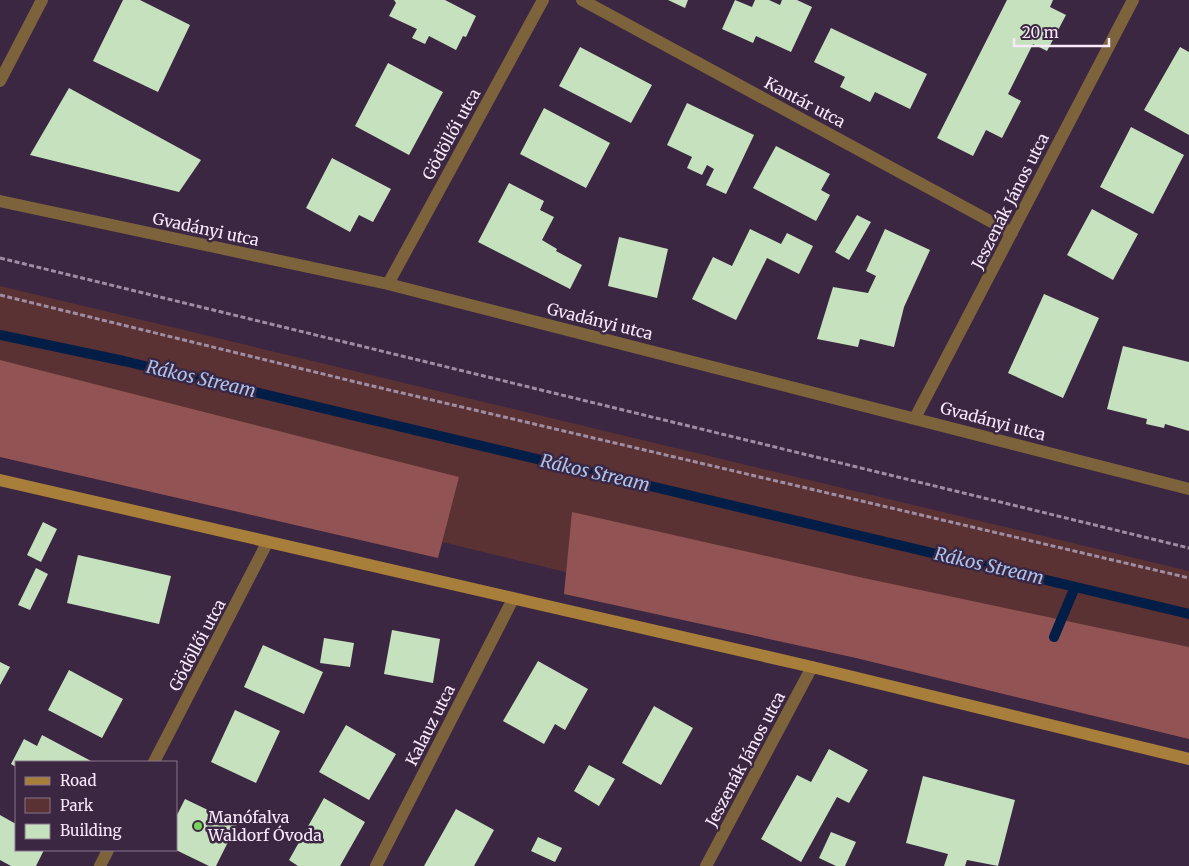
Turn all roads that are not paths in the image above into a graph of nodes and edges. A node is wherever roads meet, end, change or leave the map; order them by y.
1 (42, 0) edge
2 (542, 0) edge
3 (582, 0) edge
4 (1133, 0) edge
5 (0, 81) edge
6 (0, 201) edge
7 (1012, 233) junction
8 (388, 284) junction
9 (915, 418) junction
10 (0, 480) edge
11 (1189, 489) edge
12 (267, 543) junction
13 (513, 599) junction
14 (812, 667) junction
15 (1189, 759) edge
16 (155, 761) edge
17 (108, 851) edge
18 (100, 866) edge
19 (376, 866) edge
20 (706, 866) edge

1 - 5 street
2 - 8 street, Gödöllői utca
3 - 7 street, Kantár utca
4 - 7 street, Jeszenák János utca
6 - 8 street, Gvadányi utca
7 - 9 street, Jeszenák János utca
8 - 9 street, Gvadányi utca
9 - 11 street, Gvadányi utca
10 - 12 street
12 - 13 street
12 - 16 street, Gödöllői utca
13 - 14 street
13 - 19 street, Kalauz utca
14 - 15 street
14 - 20 street, Jeszenák János utca
17 - 18 street

